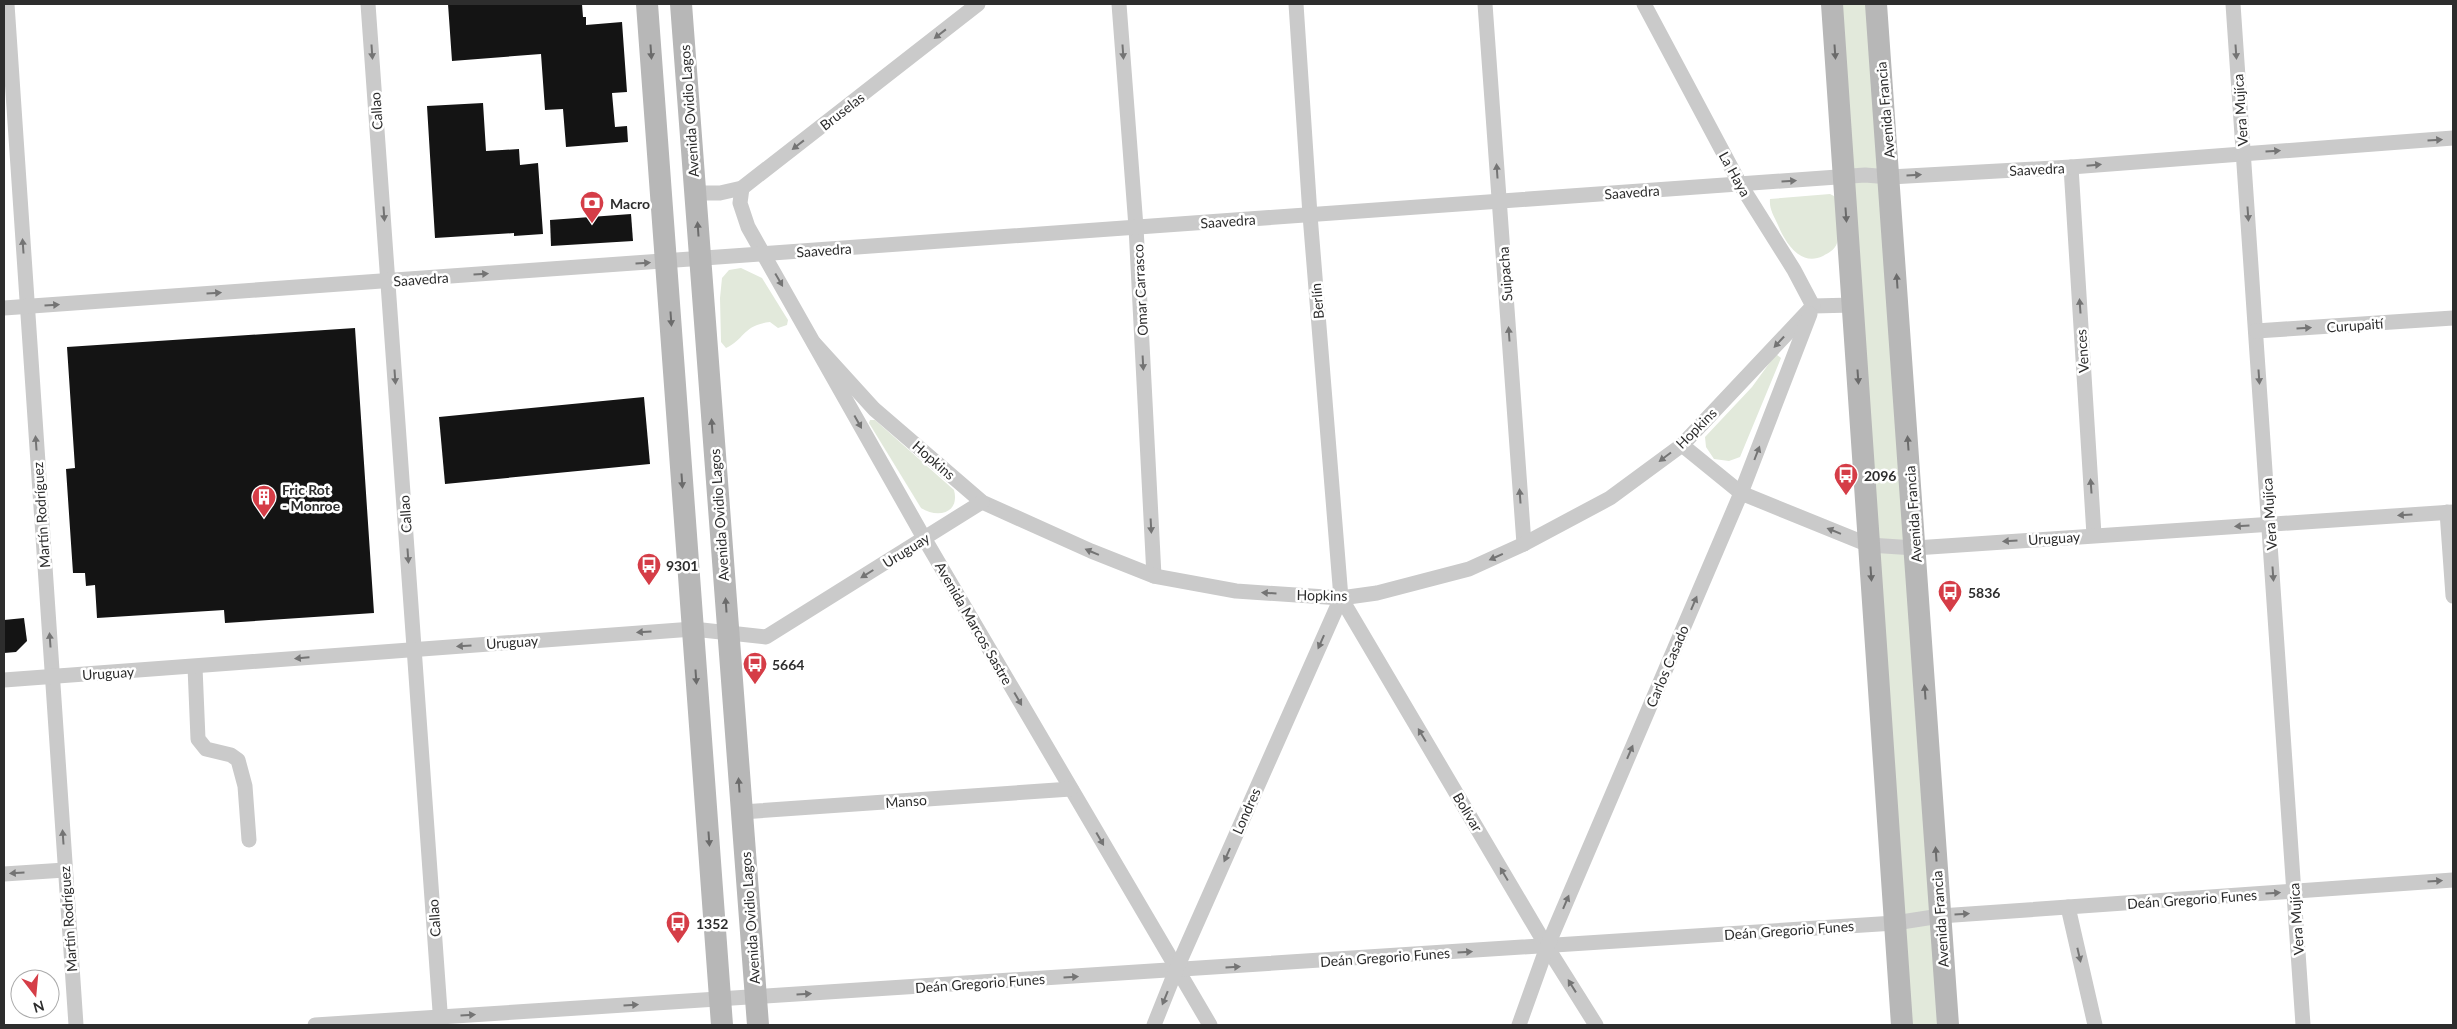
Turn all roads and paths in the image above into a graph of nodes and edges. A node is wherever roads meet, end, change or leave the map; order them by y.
1 (7, 4) edge
2 (368, 4) edge
3 (647, 4) edge
4 (681, 4) edge
5 (978, 4) edge
6 (1119, 4) edge
7 (1296, 4) edge
8 (1485, 4) edge
9 (1644, 4) edge
10 (1832, 4) edge
11 (1876, 4) edge
12 (2232, 4) edge
13 (2453, 138) edge
14 (2244, 153) junction
15 (2071, 167) junction
16 (1844, 177) junction
17 (1890, 177) junction
18 (1740, 184) junction
19 (742, 188) junction
20 (695, 193) junction
21 (1499, 202) junction
22 (1310, 215) junction
23 (1136, 227) junction
24 (764, 255) junction
25 (700, 259) junction
26 (667, 262) junction
27 (388, 281) junction
28 (1853, 305) junction
29 (27, 306) junction
30 (1813, 306) junction
31 (4, 308) edge
32 (2453, 318) edge
33 (2256, 331) junction
34 (814, 342) junction
35 (1682, 445) junction
36 (1741, 493) junction
37 (982, 502) junction
38 (2450, 512) edge
39 (2269, 524) junction
40 (2094, 535) junction
41 (924, 538) junction
42 (1524, 544) junction
43 (1869, 545) junction
44 (1915, 548) junction
45 (1154, 576) junction
46 (2453, 596) edge
47 (1341, 598) junction
48 (693, 629) junction
49 (728, 632) junction
50 (414, 650) junction
51 (195, 667) junction
52 (52, 677) junction
53 (4, 680) edge
54 (1071, 789) junction
55 (742, 812) junction
56 (249, 840) dead end
57 (65, 870) junction
58 (4, 874) edge
59 (2453, 880) edge
60 (2294, 891) junction
61 (2068, 907) junction
62 (1940, 916) junction
63 (1895, 923) junction
64 (1547, 946) junction
65 (1176, 970) junction
66 (755, 997) junction
67 (721, 999) junction
68 (441, 1021) edge
69 (76, 1025) edge
70 (315, 1025) edge
71 (722, 1025) edge
72 (758, 1025) edge
73 (1154, 1025) edge
74 (1210, 1025) edge
75 (1519, 1025) edge
76 (1596, 1025) edge
77 (1902, 1025) edge
78 (1948, 1025) edge
79 (2095, 1025) edge
80 (2303, 1025) edge

29 -> 1 street, Martín Rodríguez
2 -> 27 street, Callao
3 -> 26 main road
4 - 20 main road, Avenida Ovidio Lagos
5 -> 19 street, Bruselas
6 -> 23 street, Omar Carrasco
7 - 22 street, Berlín
21 -> 8 street, Suipacha
9 - 18 street, La Haya
10 -> 16 main road
11 - 17 main road, Avenida Francia
12 -> 14 street, Vera Mujíca
14 -> 13 street, Saavedra
15 -> 14 street, Saavedra
14 -> 33 street, Vera Mujíca
17 -> 15 street, Saavedra
40 -> 15 street, Vences
16 - 17 street, Saavedra
18 -> 16 street, Saavedra
16 -> 28 main road
44 -> 17 main road, Avenida Francia
18 - 21 street, Saavedra
18 - 30 street, La Haya
19 - 20 street, Bruselas
19 - 24 street, Avenida Marcos Sastre
25 -> 20 main road, Avenida Ovidio Lagos
21 - 22 street, Saavedra
42 -> 21 street, Suipacha
22 - 23 street, Saavedra
22 - 47 street, Berlín
23 - 24 street, Saavedra
23 -> 45 street, Omar Carrasco
24 - 25 street, Saavedra
24 -> 34 street, Avenida Marcos Sastre
25 - 26 street, Saavedra
49 -> 25 main road, Avenida Ovidio Lagos
27 -> 26 street, Saavedra
26 -> 48 main road
29 -> 27 street, Saavedra
27 -> 50 street, Callao
28 - 30 street
28 -> 43 main road
29 - 31 street, Saavedra
52 -> 29 street, Martín Rodríguez
30 -> 35 street, Hopkins
36 -> 30 street, Carlos Casado
33 -> 32 street, Curupaití
33 -> 39 street, Vera Mujíca
34 - 37 street, Hopkins
34 -> 41 street, Avenida Marcos Sastre
35 - 36 street, Uruguay
35 -> 42 street, Hopkins
43 -> 36 street, Uruguay
64 -> 36 street, Carlos Casado
37 - 41 street, Uruguay
45 -> 37 street, Hopkins
38 -> 39 street, Uruguay
38 - 46 street
39 -> 40 street, Uruguay
39 -> 60 street, Vera Mujíca
40 -> 44 street, Uruguay
41 -> 49 street, Uruguay
41 -> 54 street, Avenida Marcos Sastre
42 -> 47 street, Hopkins
43 - 44 street, Uruguay
43 -> 63 main road
62 -> 44 main road, Avenida Francia
47 -> 45 street, Hopkins
64 -> 47 street, Bolívar
47 -> 65 street, Londres
48 - 49 street, Uruguay
48 -> 50 street, Uruguay
48 -> 67 main road
55 -> 49 main road, Avenida Ovidio Lagos
50 -> 51 street, Uruguay
50 - 68 street, Callao
51 - 52 street, Uruguay
51 - 56 street
52 - 53 street, Uruguay
57 -> 52 street, Martín Rodríguez
54 - 55 street, Manso
54 -> 65 street, Avenida Marcos Sastre
55 - 66 main road, Avenida Ovidio Lagos
57 -> 58 street
57 - 69 street, Martín Rodríguez
60 -> 59 street, Deán Gregorio Funes
61 -> 60 street, Deán Gregorio Funes
60 - 80 street, Vera Mujíca
62 -> 61 street, Deán Gregorio Funes
61 -> 79 street
62 - 63 street, Deán Gregorio Funes
62 - 78 main road, Avenida Francia
63 - 64 street, Deán Gregorio Funes
63 - 77 main road
65 -> 64 street, Deán Gregorio Funes
64 - 75 street, Carlos Casado
76 -> 64 street, Bolívar
66 -> 65 street, Deán Gregorio Funes
65 -> 73 street, Londres
65 - 74 street, Avenida Marcos Sastre
66 - 67 street, Deán Gregorio Funes
66 - 72 main road, Avenida Ovidio Lagos
68 -> 67 street, Deán Gregorio Funes
67 - 71 main road
68 - 70 street, Deán Gregorio Funes

